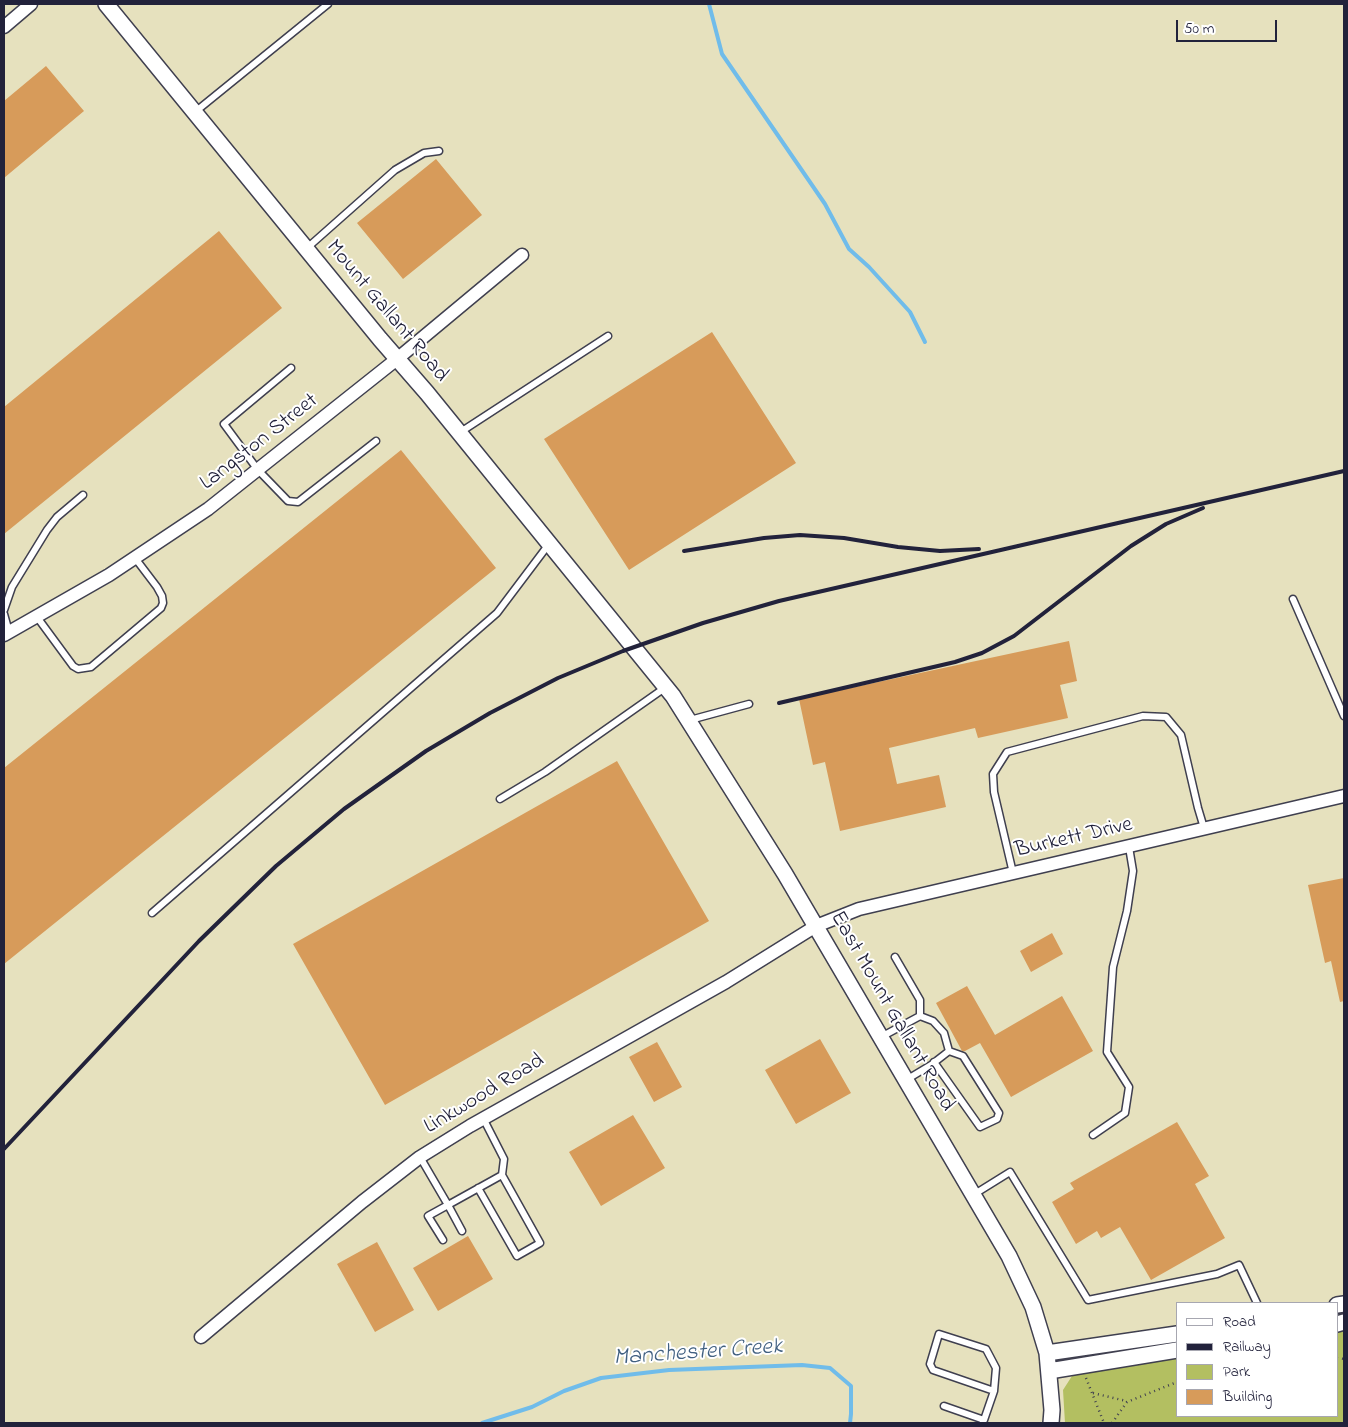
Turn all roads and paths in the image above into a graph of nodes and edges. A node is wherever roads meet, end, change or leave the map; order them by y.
1 (31, 4) edge
2 (106, 4) edge
3 (328, 4) edge
4 (4, 28) edge
5 (194, 112) junction
6 (439, 151) dead end
7 (306, 249) junction
8 (522, 255) dead end
9 (608, 336) dead end
10 (397, 359) junction
11 (291, 368) dead end
12 (459, 433) junction
13 (376, 441) dead end
14 (258, 470) junction
15 (83, 495) dead end
16 (550, 543) junction
17 (135, 558) junction
18 (1293, 599) dead end
19 (4, 610) edge
20 (4, 614) edge
21 (37, 617) junction
22 (6, 634) edge
23 (634, 646) joint
24 (666, 687) junction
25 (749, 704) dead end
26 (1344, 716) edge
27 (689, 721) junction
28 (1344, 796) edge
29 (500, 799) dead end
30 (1204, 828) junction
31 (1129, 847) junction
32 (1013, 874) junction
33 (152, 913) dead end
34 (816, 926) junction
35 (896, 958) dead end
36 (920, 1016) junction
37 (881, 1037) junction
38 (948, 1051) junction
39 (934, 1062) junction
40 (906, 1080) junction
41 (483, 1118) junction
42 (1093, 1135) dead end
43 (420, 1157) junction
44 (502, 1175) junction
45 (478, 1188) junction
46 (974, 1195) junction
47 (448, 1205) junction
48 (462, 1231) dead end
49 (443, 1240) dead end
50 (1257, 1302) edge
51 (1176, 1334) edge
52 (201, 1337) dead end
53 (1176, 1350) edge
54 (1047, 1353) junction
55 (1081, 1367) junction
56 (1049, 1372) junction
57 (1176, 1382) edge
58 (994, 1391) junction
59 (1093, 1393) junction
60 (1127, 1402) junction
61 (944, 1406) dead end
62 (984, 1421) edge
63 (1051, 1423) edge
64 (1104, 1423) edge
65 (1112, 1423) edge

1 - 4 street
2 - 5 street, Mount Gallant Road
3 - 5 lane
5 - 7 street, Mount Gallant Road
6 - 7 lane
7 - 10 street, Mount Gallant Road
8 - 10 street, Langston Street
9 - 12 lane
10 - 12 street, Mount Gallant Road
10 - 14 street, Langston Street
11 - 14 lane
12 - 16 street, Mount Gallant Road
13 - 14 lane
14 - 17 street, Langston Street
15 - 19 lane
16 - 23 street, Mount Gallant Road
16 - 33 lane
17 - 21 street, Langston Street
17 - 21 lane
18 - 26 lane
20 - 22 lane
21 - 22 street, Langston Street
23 - 24 street, East Mount Gallant Road
24 - 27 street, East Mount Gallant Road
24 - 29 lane
25 - 27 lane
27 - 34 street, East Mount Gallant Road
28 - 30 street, Burkett Drive
30 - 31 street, Burkett Drive
30 - 32 lane
31 - 32 street, Burkett Drive
31 - 42 lane
32 - 34 street, Burkett Drive
34 - 37 street, East Mount Gallant Road
34 - 41 street, Linkwood Road
35 - 36 lane
36 - 37 lane
36 - 38 lane
37 - 40 street, East Mount Gallant Road
38 - 39 lane
38 - 39 lane
39 - 40 lane
40 - 46 street, East Mount Gallant Road
41 - 43 street, Linkwood Road
41 - 44 lane
43 - 47 lane
43 - 52 street, Linkwood Road
44 - 45 lane
44 - 45 lane
45 - 47 lane
46 - 50 lane
46 - 54 street, East Mount Gallant Road
47 - 48 lane
47 - 49 lane
51 - 54 street
53 - 55 street
54 - 56 street, East Mount Gallant Road
55 - 56 street
55 - 59 path
56 - 63 street, East Mount Gallant Road
57 - 60 path
58 - 58 lane
58 - 62 lane
59 - 60 path
59 - 64 path
60 - 65 path
61 - 62 lane

